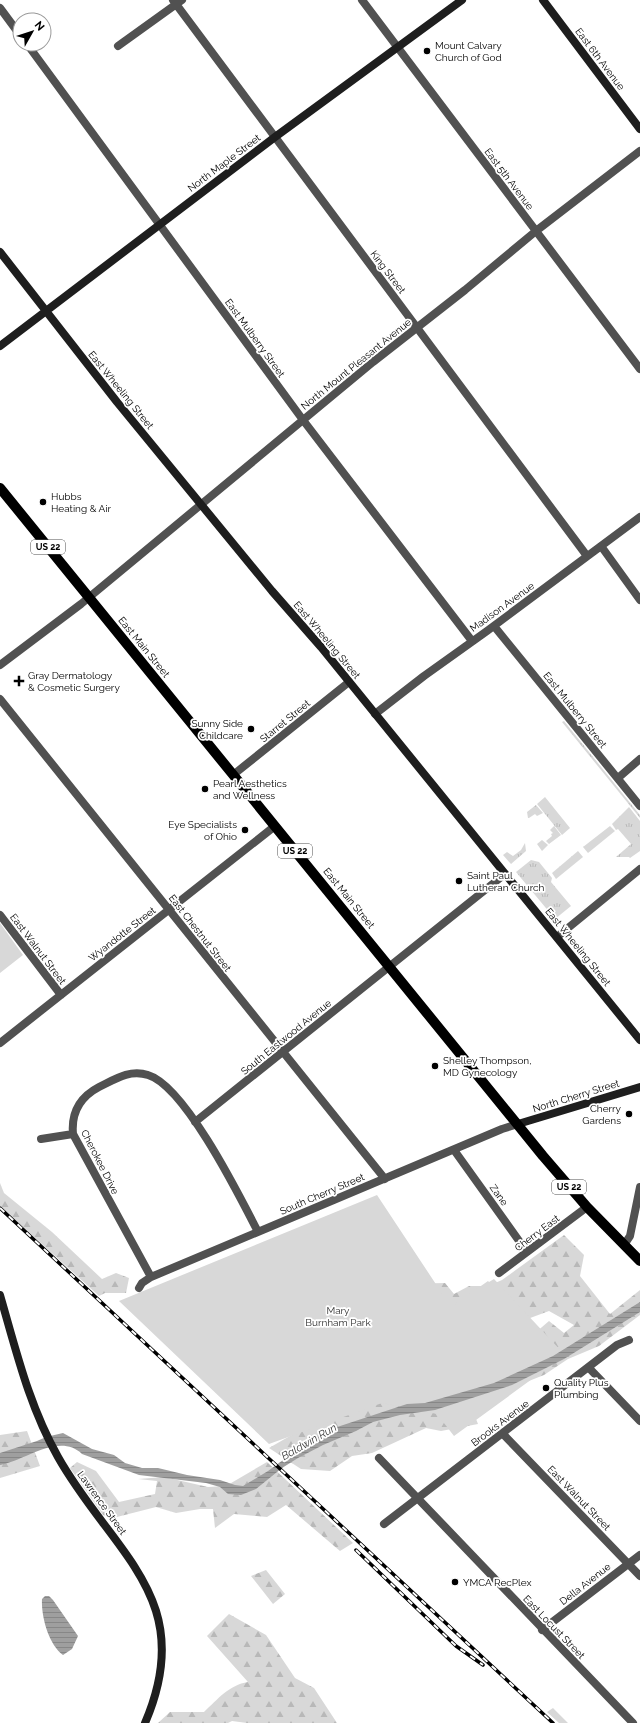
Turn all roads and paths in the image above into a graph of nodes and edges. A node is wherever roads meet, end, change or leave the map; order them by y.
1 (362, 0) edge
2 (462, 0) edge
3 (544, 0) edge
4 (177, 1) edge
5 (0, 8) edge
6 (12, 24) edge
7 (118, 46) dead end
8 (398, 48) junction
9 (33, 52) edge
10 (640, 129) edge
11 (275, 137) junction
12 (640, 151) edge
13 (159, 224) junction
14 (536, 231) junction
15 (0, 252) edge
16 (46, 312) junction
17 (417, 328) junction
18 (0, 346) edge
19 (640, 369) edge
20 (303, 420) junction
21 (0, 488) edge
22 (202, 505) junction
23 (640, 517) edge
24 (601, 546) junction
25 (587, 556) junction
26 (89, 598) junction
27 (640, 600) edge
28 (494, 626) junction
29 (472, 641) junction
30 (0, 665) edge
31 (349, 682) junction
32 (0, 699) edge
33 (375, 714) junction
34 (640, 759) edge
35 (233, 775) junction
36 (618, 778) junction
37 (640, 806) edge
38 (275, 826) junction
39 (640, 869) edge
40 (505, 874) junction
41 (169, 910) junction
42 (0, 915) edge
43 (557, 937) junction
44 (389, 967) junction
45 (61, 995) junction
46 (640, 1040) edge
47 (0, 1043) edge
48 (282, 1052) junction
49 (640, 1087) edge
50 (195, 1122) junction
51 (518, 1124) junction
52 (73, 1134) junction
53 (41, 1139) dead end
54 (454, 1150) junction
55 (385, 1179) junction
56 (640, 1187) edge
57 (587, 1207) junction
58 (258, 1232) junction
59 (624, 1245) junction
60 (527, 1252) junction
61 (640, 1261) edge
62 (499, 1273) dead end
63 (151, 1277) junction
64 (139, 1288) dead end
65 (0, 1295) edge
66 (628, 1340) dead end
67 (588, 1368) junction
68 (640, 1421) edge
69 (503, 1434) junction
70 (379, 1458) dead end
71 (417, 1499) junction
72 (384, 1524) dead end
73 (640, 1555) edge
74 (628, 1564) junction
75 (640, 1576) edge
76 (542, 1630) junction
77 (145, 1723) edge
78 (633, 1723) edge

1 - 8 street, East 5th Avenue
2 - 8 street, North Maple Street
3 - 10 street, East 6th Avenue
4 - 7 street
4 - 11 street, King Street
5 - 6 street
8 - 11 street, North Maple Street
8 - 14 street, East 5th Avenue
9 - 13 street, East Mulberry Street
11 - 13 street, North Maple Street
11 - 17 street, King Street
12 - 14 street, North Mount Pleasant Avenue
13 - 16 street, North Maple Street
13 - 20 street, East Mulberry Street
14 - 17 street, North Mount Pleasant Avenue
14 - 19 street, East 5th Avenue
15 - 16 street, East Wheeling Street
16 - 18 street, North Maple Street
16 - 22 street, East Wheeling Street
17 - 20 street, North Mount Pleasant Avenue
17 - 25 street, King Street
20 - 22 street, North Mount Pleasant Avenue
20 - 29 street, East Mulberry Street
21 - 26 main road, East Main Street / US 22
22 - 26 street, North Mount Pleasant Avenue
22 - 31 street, East Wheeling Street
23 - 24 street, Madison Avenue
24 - 25 street, Madison Avenue
24 - 27 street
25 - 28 street, Madison Avenue
26 - 30 street, North Mount Pleasant Avenue
26 - 35 main road, East Main Street / US 22
28 - 29 street, Madison Avenue
28 - 36 street, East Mulberry Street
29 - 33 street, Madison Avenue
31 - 33 street, East Wheeling Street
31 - 35 street, Starret Street
32 - 41 street, East Chestnut Street
33 - 40 street, East Wheeling Street
34 - 36 street
35 - 38 main road, East Main Street / US 22
36 - 37 street, East Mulberry Street
38 - 41 street, Wyandotte Street
38 - 44 main road, East Main Street / US 22
39 - 43 street
40 - 43 street, East Wheeling Street
40 - 44 street, South Eastwood Avenue
41 - 45 street, Wyandotte Street
41 - 48 street, East Chestnut Street
42 - 45 street, East Walnut Street
43 - 46 street, East Wheeling Street
44 - 48 street, South Eastwood Avenue
44 - 51 main road, East Main Street / US 22
45 - 47 street, Wyandotte Street
48 - 50 street, South Eastwood Avenue
48 - 55 street, East Chestnut Street
49 - 51 street, North Cherry Street
50 - 52 street, Cherokee Drive
50 - 58 street, Cherokee Drive
51 - 54 street, South Cherry Street
51 - 57 main road, East Main Street / US 22
52 - 53 street
52 - 63 street, Cherokee Drive
54 - 55 street, South Cherry Street
54 - 60 street, Zane
55 - 58 street, South Cherry Street
56 - 59 street
57 - 59 main road, East Main Street / US 22
57 - 60 street, Cherry East
58 - 63 street, South Cherry Street
59 - 61 main road, East Main Street / US 22
60 - 62 street, Cherry East
63 - 64 street, South Cherry Street
65 - 77 street, Lawrence Street
66 - 67 street, Brooks Avenue
67 - 68 street
67 - 69 street, Brooks Avenue
69 - 71 street, Brooks Avenue
69 - 74 street, East Walnut Street
70 - 71 street, East Locust Street
71 - 72 street, Brooks Avenue
71 - 76 street, East Locust Street
73 - 74 street, Della Avenue
74 - 75 street, East Walnut Street
74 - 76 street, Della Avenue
76 - 78 street, East Locust Street

